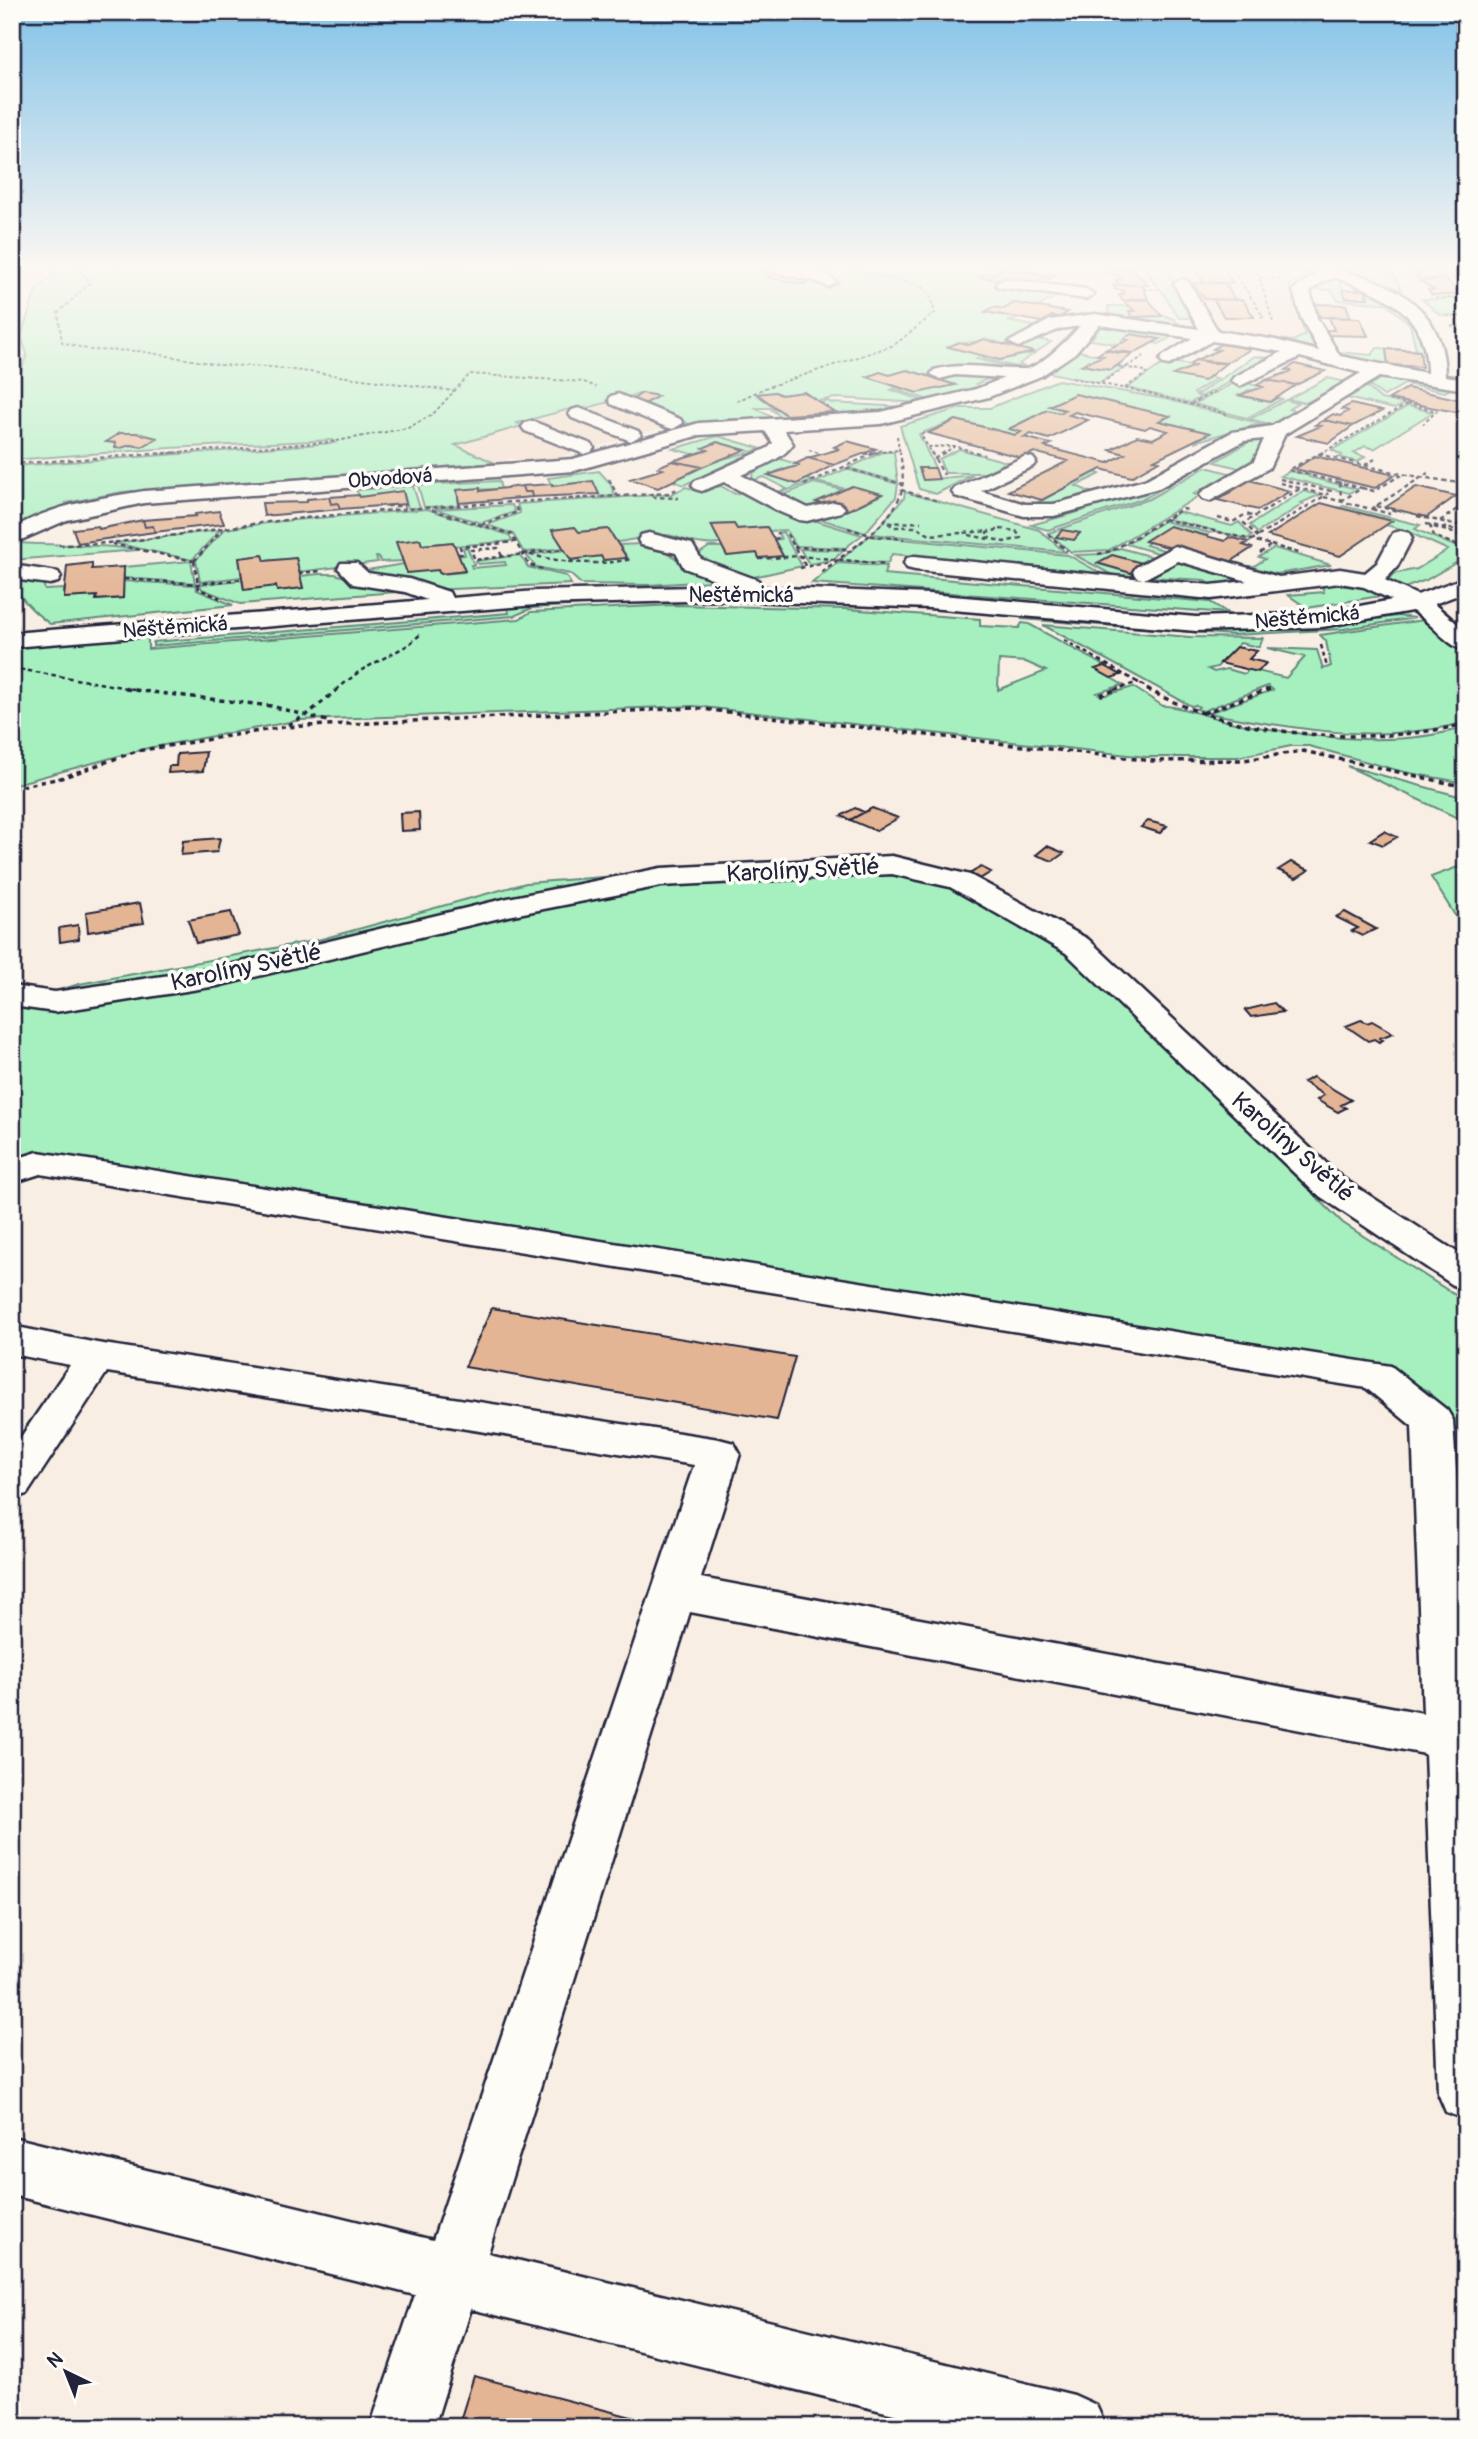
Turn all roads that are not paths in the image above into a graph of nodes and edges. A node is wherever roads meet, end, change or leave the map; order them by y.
1 (1015, 380) edge
2 (1361, 380) edge
3 (1433, 380) edge
4 (1436, 381) joint
5 (1466, 385) edge
6 (618, 400) road end
7 (848, 401) dead end
8 (928, 408) junction
9 (579, 414) dead end
10 (771, 425) junction
11 (532, 427) dead end
12 (677, 428) junction
13 (1277, 431) junction
14 (631, 435) junction
15 (505, 448) dead end
16 (584, 448) junction
17 (1026, 462) dead end
18 (539, 465) junction
19 (726, 475) junction
20 (702, 485) road end
21 (1210, 495) dead end
22 (834, 508) dead end
23 (12, 538) edge
24 (1401, 538) dead end
25 (649, 540) dead end
26 (915, 563) dead end
27 (382, 565) dead end
28 (349, 568) junction
29 (317, 571) road end
30 (12, 572) edge
31 (1144, 572) dead end
32 (50, 577) dead end
33 (1370, 581) junction
34 (1466, 584) edge
35 (1284, 585) junction
36 (764, 593) junction
37 (1416, 603) junction
38 (465, 604) junction
39 (19, 633) edge
40 (1466, 644) edge
41 (12, 996) edge
42 (12, 1172) edge
43 (1466, 1276) edge
44 (12, 1340) edge
45 (97, 1357) junction
46 (12, 1483) edge
47 (674, 1591) junction
48 (1448, 1738) junction
49 (1466, 2093) edge
50 (12, 2166) edge
51 (452, 2274) junction
52 (402, 2427) edge
53 (1074, 2427) edge

1 - 8 street, Obvodová
2 - 13 street
3 - 4 street
4 - 5 street
6 - 12 street
7 - 8 street
8 - 10 street, Obvodová
9 - 14 street
10 - 12 street, Obvodová
10 - 19 street
11 - 16 street
12 - 14 street
12 - 18 street, Obvodová
13 - 17 street
13 - 21 street
14 - 16 street
15 - 18 street
16 - 18 street
18 - 23 street, Obvodová
19 - 20 street
19 - 22 street
24 - 33 street
25 - 36 street
26 - 35 street
27 - 28 street
28 - 29 street
28 - 38 street
30 - 32 street
31 - 35 street
33 - 35 street
33 - 37 street
34 - 37 street, Neštěmická
36 - 37 street, Neštěmická
36 - 38 street, Neštěmická
37 - 40 street
38 - 39 street, Neštěmická
41 - 43 street, Karolíny Světlé
42 - 48 street
44 - 45 street
45 - 46 street
45 - 47 street
47 - 48 street
47 - 51 street
48 - 49 street
50 - 51 street
51 - 52 street
51 - 53 street

